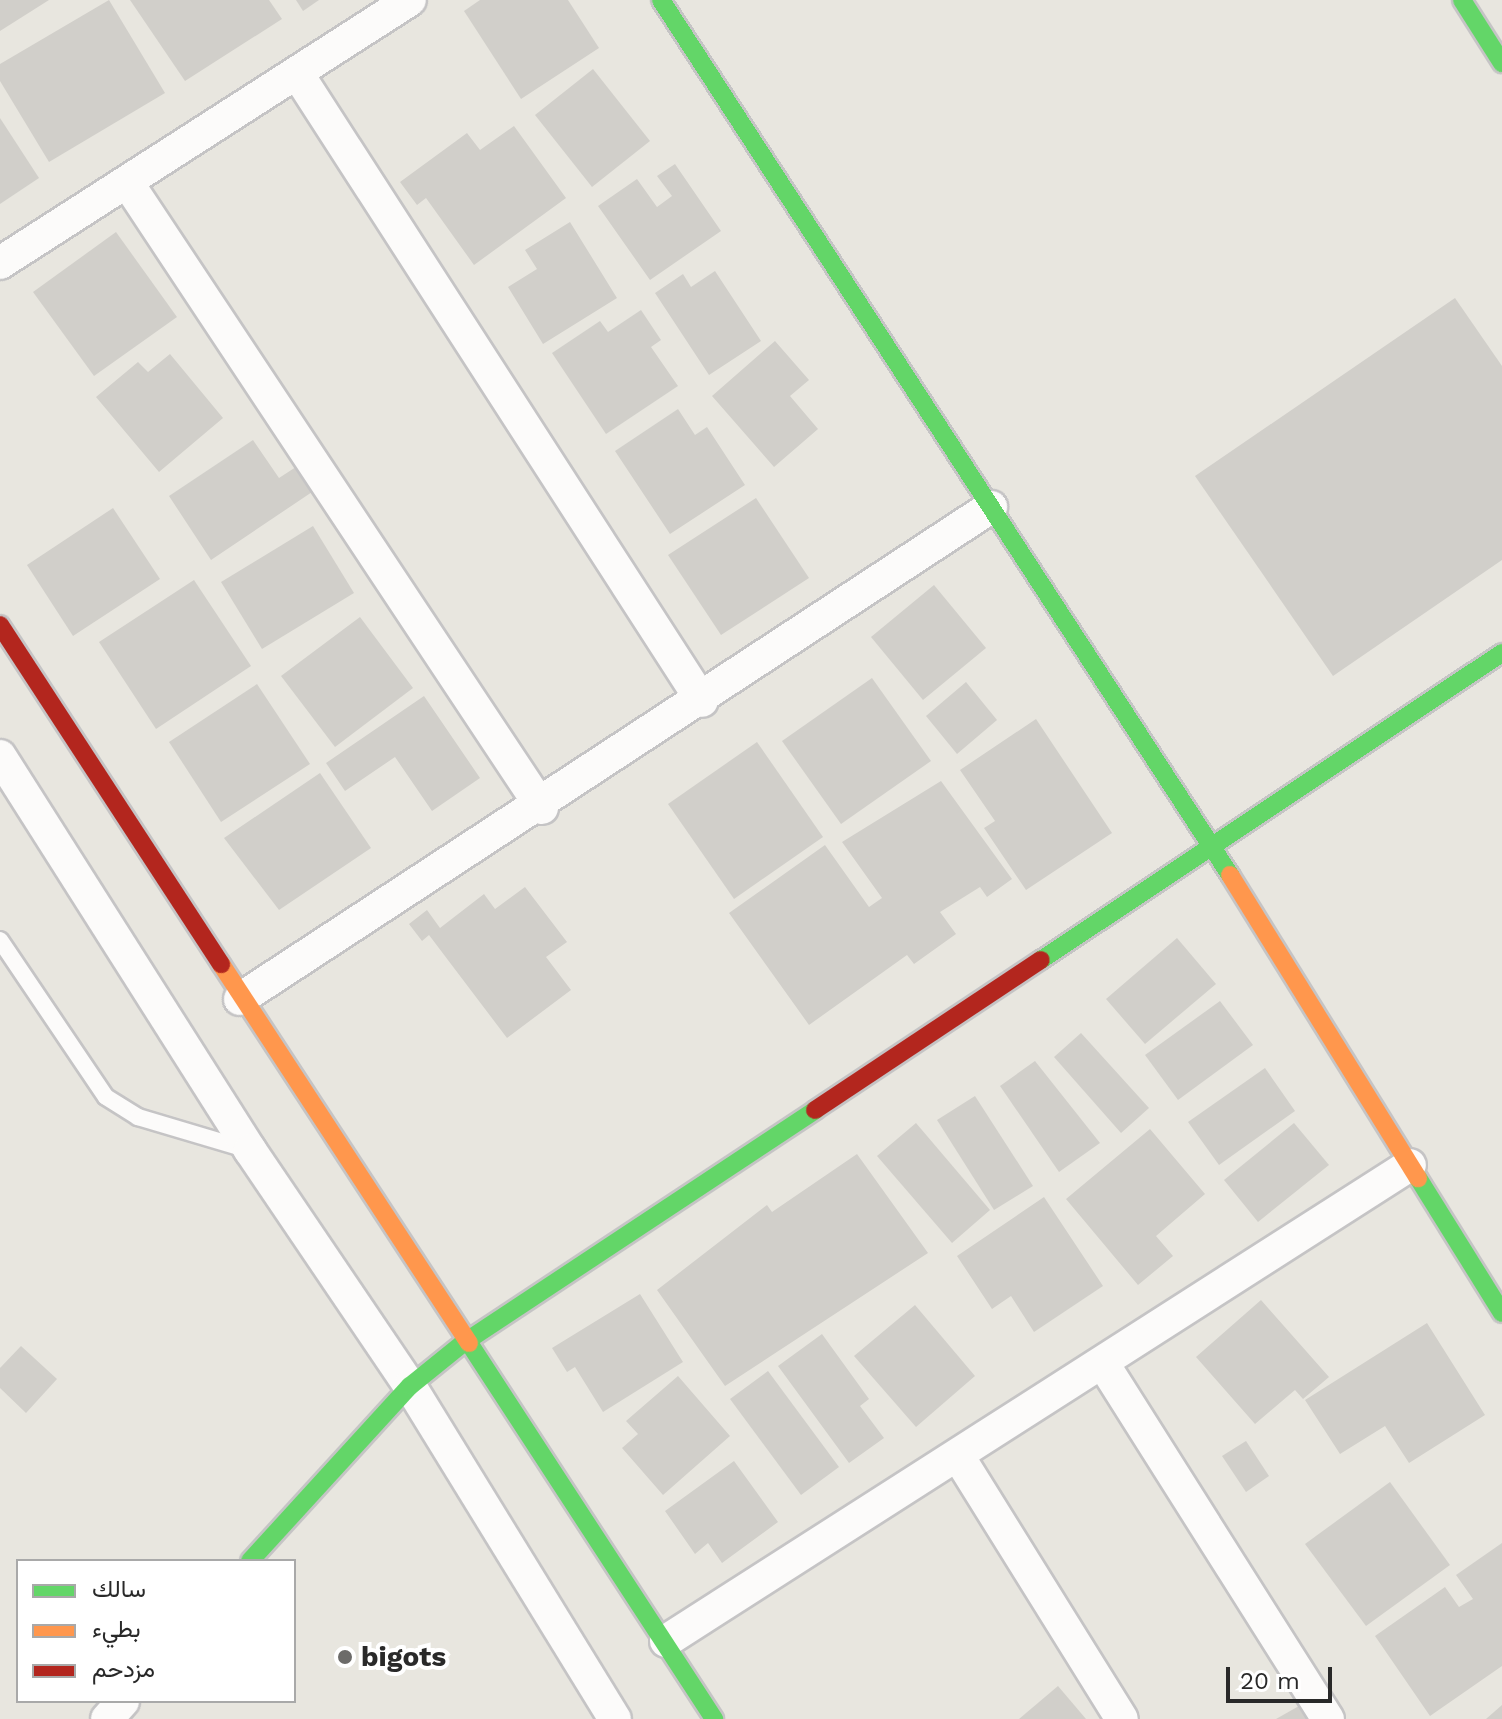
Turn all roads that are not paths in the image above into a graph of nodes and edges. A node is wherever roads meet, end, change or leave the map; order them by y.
1 (410, 0) edge
2 (661, 0) edge
3 (1462, 0) edge
4 (1502, 63) edge
5 (297, 73) junction
6 (127, 182) junction
7 (0, 263) edge
8 (991, 507) junction
9 (0, 625) edge
10 (1502, 653) edge
11 (702, 701) junction
12 (0, 756) edge
13 (542, 808) junction
14 (1212, 846) junction
15 (0, 940) edge
16 (240, 999) junction
17 (250, 1150) junction
18 (1410, 1165) junction
19 (1502, 1313) edge
20 (462, 1344) junction
21 (1104, 1365) junction
22 (410, 1386) junction
23 (960, 1459) junction
24 (252, 1559) edge
25 (666, 1641) junction
26 (121, 1703) edge
27 (107, 1719) edge
28 (615, 1719) edge
29 (714, 1719) edge
30 (1122, 1719) edge
31 (1328, 1719) edge

1 - 5 street
2 - 8 street
3 - 4 street
5 - 6 street
5 - 11 street
6 - 7 street
6 - 13 street
8 - 11 street
8 - 14 street
9 - 16 street
10 - 14 street
11 - 13 street
12 - 17 street
13 - 16 street
14 - 18 street
14 - 20 street
15 - 17 lane
16 - 20 street
17 - 22 street
18 - 19 street
18 - 21 street
20 - 22 street
20 - 25 street
21 - 23 street
21 - 31 street
22 - 24 street
22 - 28 street
23 - 25 street
23 - 30 street
25 - 29 street
26 - 27 street

